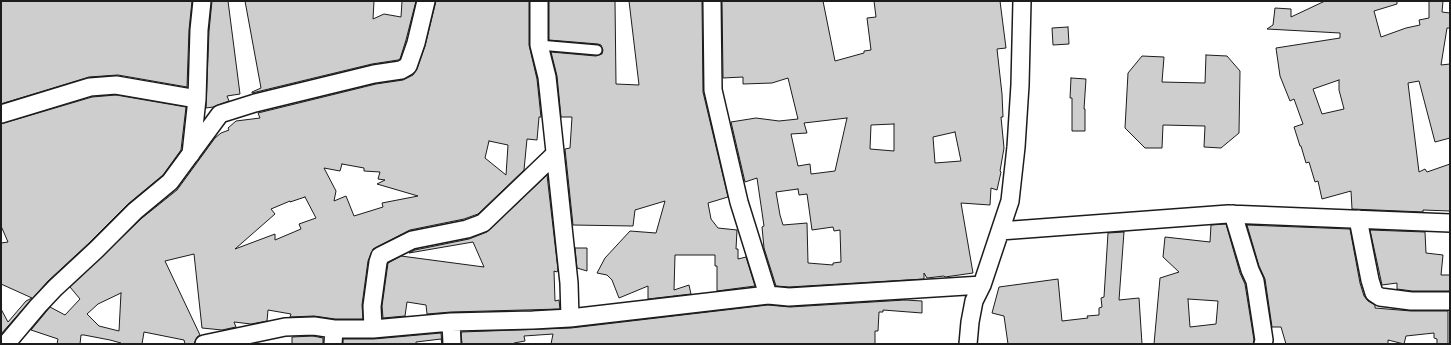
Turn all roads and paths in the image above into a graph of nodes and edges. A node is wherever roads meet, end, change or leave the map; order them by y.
1 (202, 1) edge
2 (426, 1) edge
3 (539, 1) edge
4 (712, 1) edge
5 (1022, 1) edge
6 (539, 45) junction
7 (597, 50) dead end
8 (197, 99) junction
9 (1, 114) edge
10 (555, 154) junction
11 (190, 156) junction
12 (1234, 214) junction
13 (1358, 219) junction
14 (1450, 223) edge
15 (1000, 231) junction
16 (982, 285) junction
17 (768, 295) junction
18 (1450, 302) edge
19 (570, 318) junction
20 (451, 322) junction
21 (373, 329) junction
22 (333, 337) edge
23 (6, 344) edge
24 (204, 344) edge
25 (452, 344) edge
26 (968, 344) edge
27 (1263, 344) edge

1 - 8 street
2 - 11 street
3 - 6 street
4 - 17 street
5 - 15 street
6 - 7 lane
6 - 10 street
8 - 9 street
8 - 11 street
10 - 19 street
10 - 21 street
11 - 23 street
12 - 13 street
12 - 15 street
12 - 27 street
13 - 14 street
13 - 18 street
15 - 16 street
16 - 17 street
16 - 26 street
17 - 19 street
19 - 20 street
20 - 21 street
20 - 25 street
21 - 22 street
22 - 24 street

